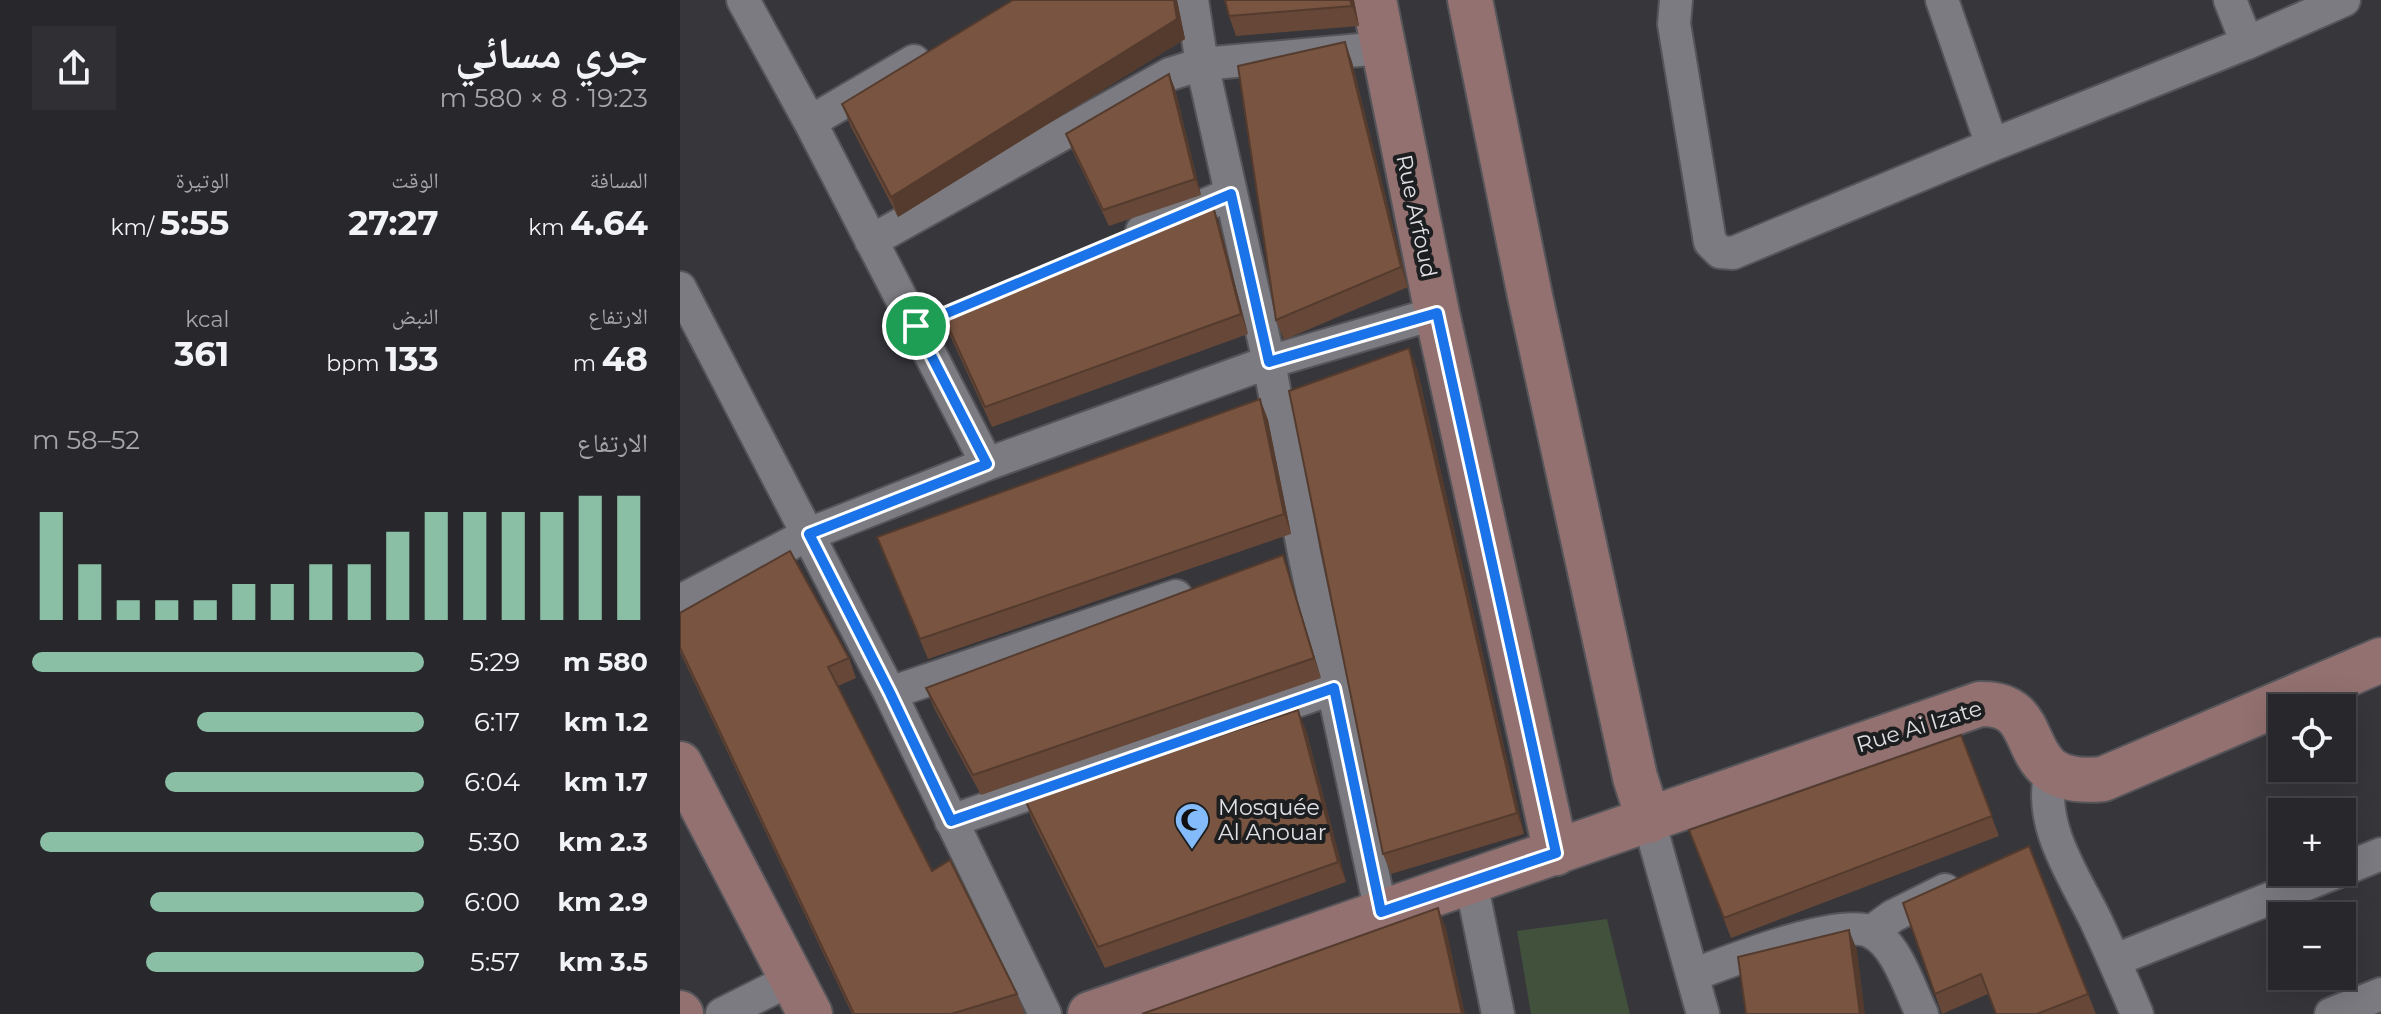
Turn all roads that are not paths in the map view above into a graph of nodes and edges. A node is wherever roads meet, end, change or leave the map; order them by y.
1 (743, 0) edge
2 (1192, 0) edge
3 (1374, 0) edge
4 (1470, 0) edge
5 (1676, 0) edge
6 (1942, 0) edge
7 (2230, 0) edge
8 (2344, 0) edge
9 (2247, 43) junction
10 (940, 46) edge
11 (1382, 48) junction
12 (1202, 64) junction
13 (810, 122) junction
14 (1992, 145) junction
15 (1231, 194) junction
16 (871, 241) junction
17 (1117, 242) edge
18 (680, 288) edge
19 (1437, 313) junction
20 (1269, 362) junction
21 (987, 464) junction
22 (809, 534) junction
23 (1201, 588) edge
24 (680, 601) edge
25 (2381, 660) edge
26 (1334, 688) junction
27 (890, 693) junction
28 (680, 764) edge
29 (2051, 772) junction
30 (951, 821) junction
31 (1649, 821) junction
32 (1556, 853) junction
33 (2381, 854) edge
34 (2356, 864) edge
35 (1977, 875) edge
36 (1471, 882) junction
37 (2301, 886) edge
38 (1381, 912) junction
39 (1871, 932) junction
40 (2115, 960) junction
41 (1693, 975) junction
42 (801, 997) edge
43 (2378, 1001) edge
44 (722, 1014) edge
45 (1045, 1014) edge
46 (1090, 1014) edge
47 (1498, 1014) edge
48 (1703, 1014) edge
49 (1922, 1014) edge
50 (2137, 1014) edge
51 (2331, 1014) edge

1 - 13 street
2 - 12 street
3 - 11 street, Rue Arfoud
4 - 31 street
5 - 14 street
6 - 14 street
7 - 9 street
8 - 9 street
9 - 14 street
10 - 13 street
11 - 12 street
11 - 19 street, Rue Arfoud
12 - 15 street
12 - 16 street
13 - 16 street
15 - 17 street
15 - 20 street
16 - 21 street
18 - 22 street
19 - 20 street
19 - 32 street, Rue Arfoud
20 - 21 street
20 - 26 street
21 - 22 street
22 - 24 street
22 - 27 street
23 - 27 street
25 - 29 street
26 - 30 street
26 - 38 street
27 - 30 street
28 - 42 street
29 - 31 street, Rue Ai Izate
29 - 40 street
30 - 45 street
31 - 32 street, Rue Ai Izate
31 - 41 street
32 - 36 street, Rue Ai Izate
33 - 34 street
35 - 39 street
36 - 38 street, Rue Ai Izate
36 - 47 street
37 - 40 street
38 - 46 street, Rue Ai Izate
39 - 41 street
39 - 49 street
40 - 50 street
41 - 48 street
42 - 44 street
43 - 51 street

